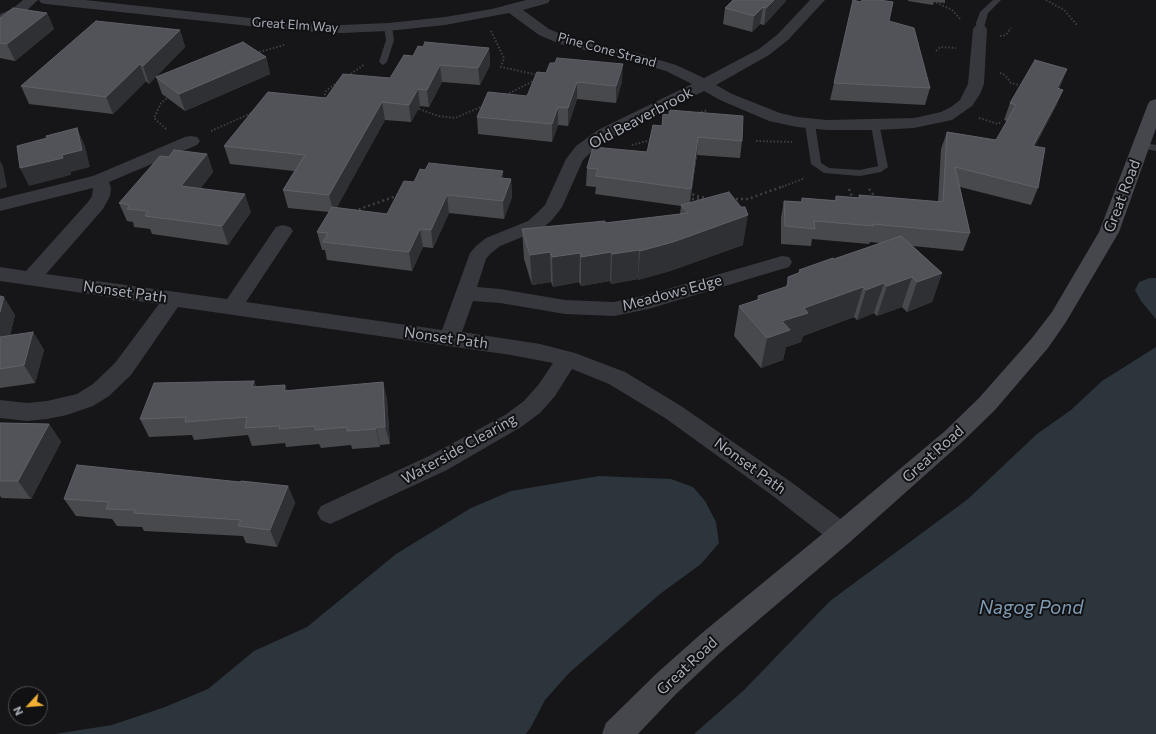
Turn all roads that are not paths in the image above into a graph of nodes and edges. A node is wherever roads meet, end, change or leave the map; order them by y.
1 (25, 0) edge
2 (32, 0) edge
3 (46, 0) edge
4 (543, 0) edge
5 (818, 0) edge
6 (997, 0) edge
7 (513, 9) junction
8 (0, 10) edge
9 (0, 19) edge
10 (388, 27) junction
11 (980, 29) joint
12 (383, 62) road end
13 (704, 85) junction
14 (1156, 104) edge
15 (810, 124) junction
16 (876, 125) junction
17 (191, 141) road end
18 (1149, 147) edge
19 (99, 180) junction
20 (0, 205) edge
21 (283, 231) dead end
22 (782, 262) dead end
23 (0, 274) edge
24 (32, 278) junction
25 (465, 293) junction
26 (174, 299) junction
27 (232, 307) junction
28 (449, 339) junction
29 (567, 359) junction
30 (0, 409) edge
31 (330, 513) dead end
32 (841, 534) junction
33 (617, 734) edge

1 - 8 street
2 - 9 street
3 - 10 street, Great Elm Way
4 - 7 street, Great Elm Way
5 - 13 street, Old Beaverbrook
6 - 11 lane
7 - 10 street, Great Elm Way
7 - 13 street, Pine Cone Strand
10 - 12 lane
11 - 16 street, Pine Cone Strand
13 - 15 street, Pine Cone Strand
13 - 25 street, Old Beaverbrook
14 - 18 main road, Great Road
15 - 16 street, Pine Cone Strand
15 - 16 lane
17 - 19 street
18 - 32 main road, Great Road
19 - 20 street
19 - 24 street
21 - 27 street
22 - 25 street, Meadows Edge
23 - 24 street, Nonset Path
24 - 26 street, Nonset Path
25 - 28 street, Old Beaverbrook
26 - 27 street, Nonset Path
26 - 30 street
27 - 28 street, Nonset Path
28 - 29 street, Nonset Path
29 - 31 street, Waterside Clearing
29 - 32 street, Nonset Path
32 - 33 main road, Great Road

